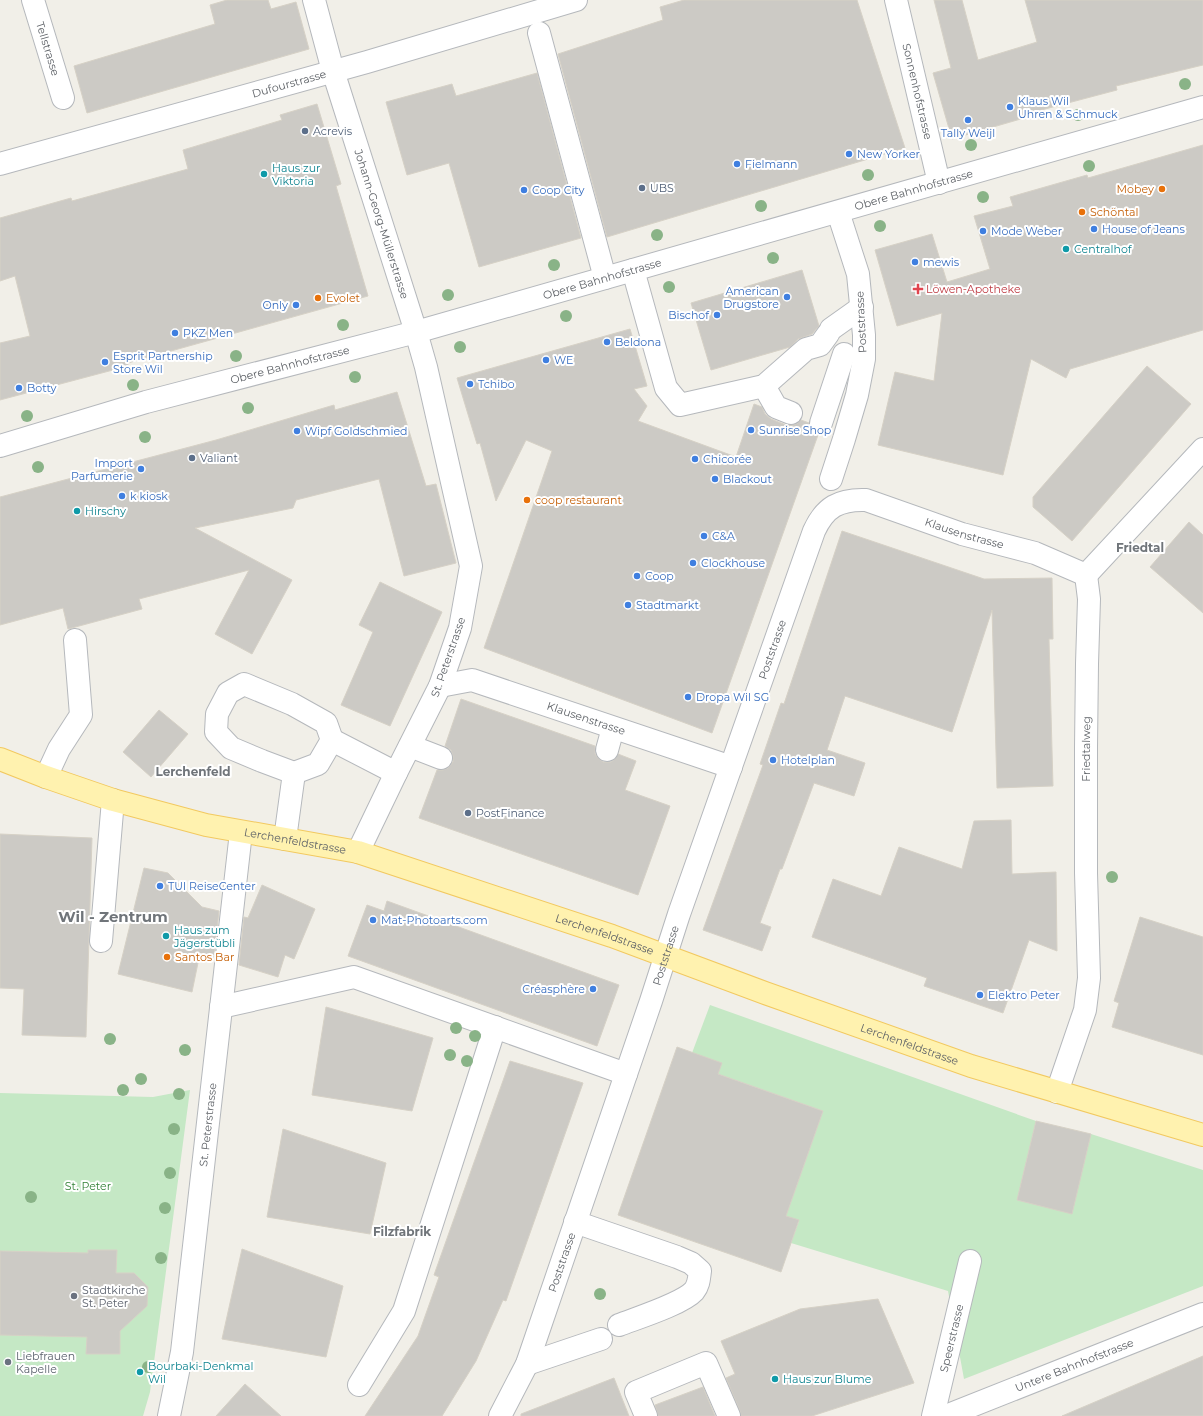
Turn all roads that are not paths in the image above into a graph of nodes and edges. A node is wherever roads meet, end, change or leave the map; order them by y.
1 (33, 0) edge
2 (314, 0) edge
3 (576, 0) edge
4 (896, 0) edge
5 (539, 33) dead end
6 (332, 71) junction
7 (63, 98) dead end
8 (1203, 107) edge
9 (2, 158) edge
10 (939, 183) junction
11 (838, 212) junction
12 (633, 270) junction
13 (604, 278) junction
14 (862, 307) junction
15 (416, 332) junction
16 (836, 346) junction
17 (764, 386) junction
18 (791, 413) dead end
19 (844, 440) junction
20 (0, 446) edge
21 (1203, 449) edge
22 (831, 479) dead end
23 (841, 502) joint
24 (1086, 574) junction
25 (75, 640) dead end
26 (440, 686) junction
27 (613, 728) junction
28 (332, 740) junction
29 (410, 746) junction
30 (607, 750) dead end
31 (441, 758) dead end
32 (0, 759) edge
33 (731, 768) junction
34 (294, 773) junction
35 (396, 773) junction
36 (46, 777) junction
37 (113, 800) junction
38 (241, 832) junction
39 (285, 840) junction
40 (358, 852) junction
41 (101, 941) dead end
42 (665, 956) junction
43 (221, 1007) junction
44 (495, 1027) junction
45 (626, 1074) junction
46 (1057, 1092) junction
47 (1203, 1135) edge
48 (575, 1222) junction
49 (970, 1260) dead end
50 (1203, 1314) edge
51 (619, 1325) dead end
52 (601, 1339) dead end
53 (527, 1364) junction
54 (359, 1385) dead end
55 (169, 1416) edge
56 (500, 1416) edge
57 (646, 1416) edge
58 (728, 1416) edge
59 (933, 1416) edge
60 (946, 1416) edge

1 - 7 street, Tellstrasse
2 - 6 street, Johann-Georg-Müllerstrasse
3 - 6 street, Dufourstrasse
4 - 10 street, Sonnenhofstrasse
5 - 13 street
6 - 9 street, Dufourstrasse
6 - 15 street, Johann-Georg-Müllerstrasse
8 - 10 street, Obere Bahnhofstrasse
10 - 11 street, Obere Bahnhofstrasse
11 - 12 street, Obere Bahnhofstrasse
11 - 14 street, Poststrasse
12 - 13 street, Obere Bahnhofstrasse
12 - 17 street
13 - 15 street, Obere Bahnhofstrasse
14 - 16 street
14 - 16 street, Poststrasse
15 - 20 street, Obere Bahnhofstrasse
15 - 26 street, St. Peterstrasse
16 - 17 street
16 - 19 street, Poststrasse
16 - 19 street
17 - 18 street
19 - 22 street, Poststrasse
21 - 24 street
23 - 24 street, Klausenstrasse
23 - 33 street, Poststrasse
24 - 46 street, Friedtalweg
25 - 36 street
26 - 27 street, Klausenstrasse
26 - 29 street, St. Peterstrasse
27 - 30 street
27 - 33 street, Klausenstrasse
28 - 34 street
28 - 34 street
28 - 35 street
29 - 31 street
29 - 35 street, St. Peterstrasse
32 - 36 main road, Lerchenfeldstrasse
33 - 42 street, Poststrasse
34 - 39 street
35 - 40 street, St. Peterstrasse
36 - 37 main road, Lerchenfeldstrasse
37 - 38 main road, Lerchenfeldstrasse
37 - 41 street
38 - 39 main road, Lerchenfeldstrasse
38 - 43 street, St. Peterstrasse
39 - 40 main road, Lerchenfeldstrasse
40 - 42 main road, Lerchenfeldstrasse
42 - 45 street, Poststrasse
42 - 46 main road, Lerchenfeldstrasse
43 - 44 street
43 - 55 street, St. Peterstrasse
44 - 45 street
44 - 54 street
45 - 48 street, Poststrasse
46 - 47 main road, Lerchenfeldstrasse
48 - 51 street
48 - 53 street, Poststrasse
49 - 59 street, Speerstrasse
50 - 60 street, Untere Bahnhofstrasse
52 - 53 street
53 - 56 street, Poststrasse
57 - 58 street

